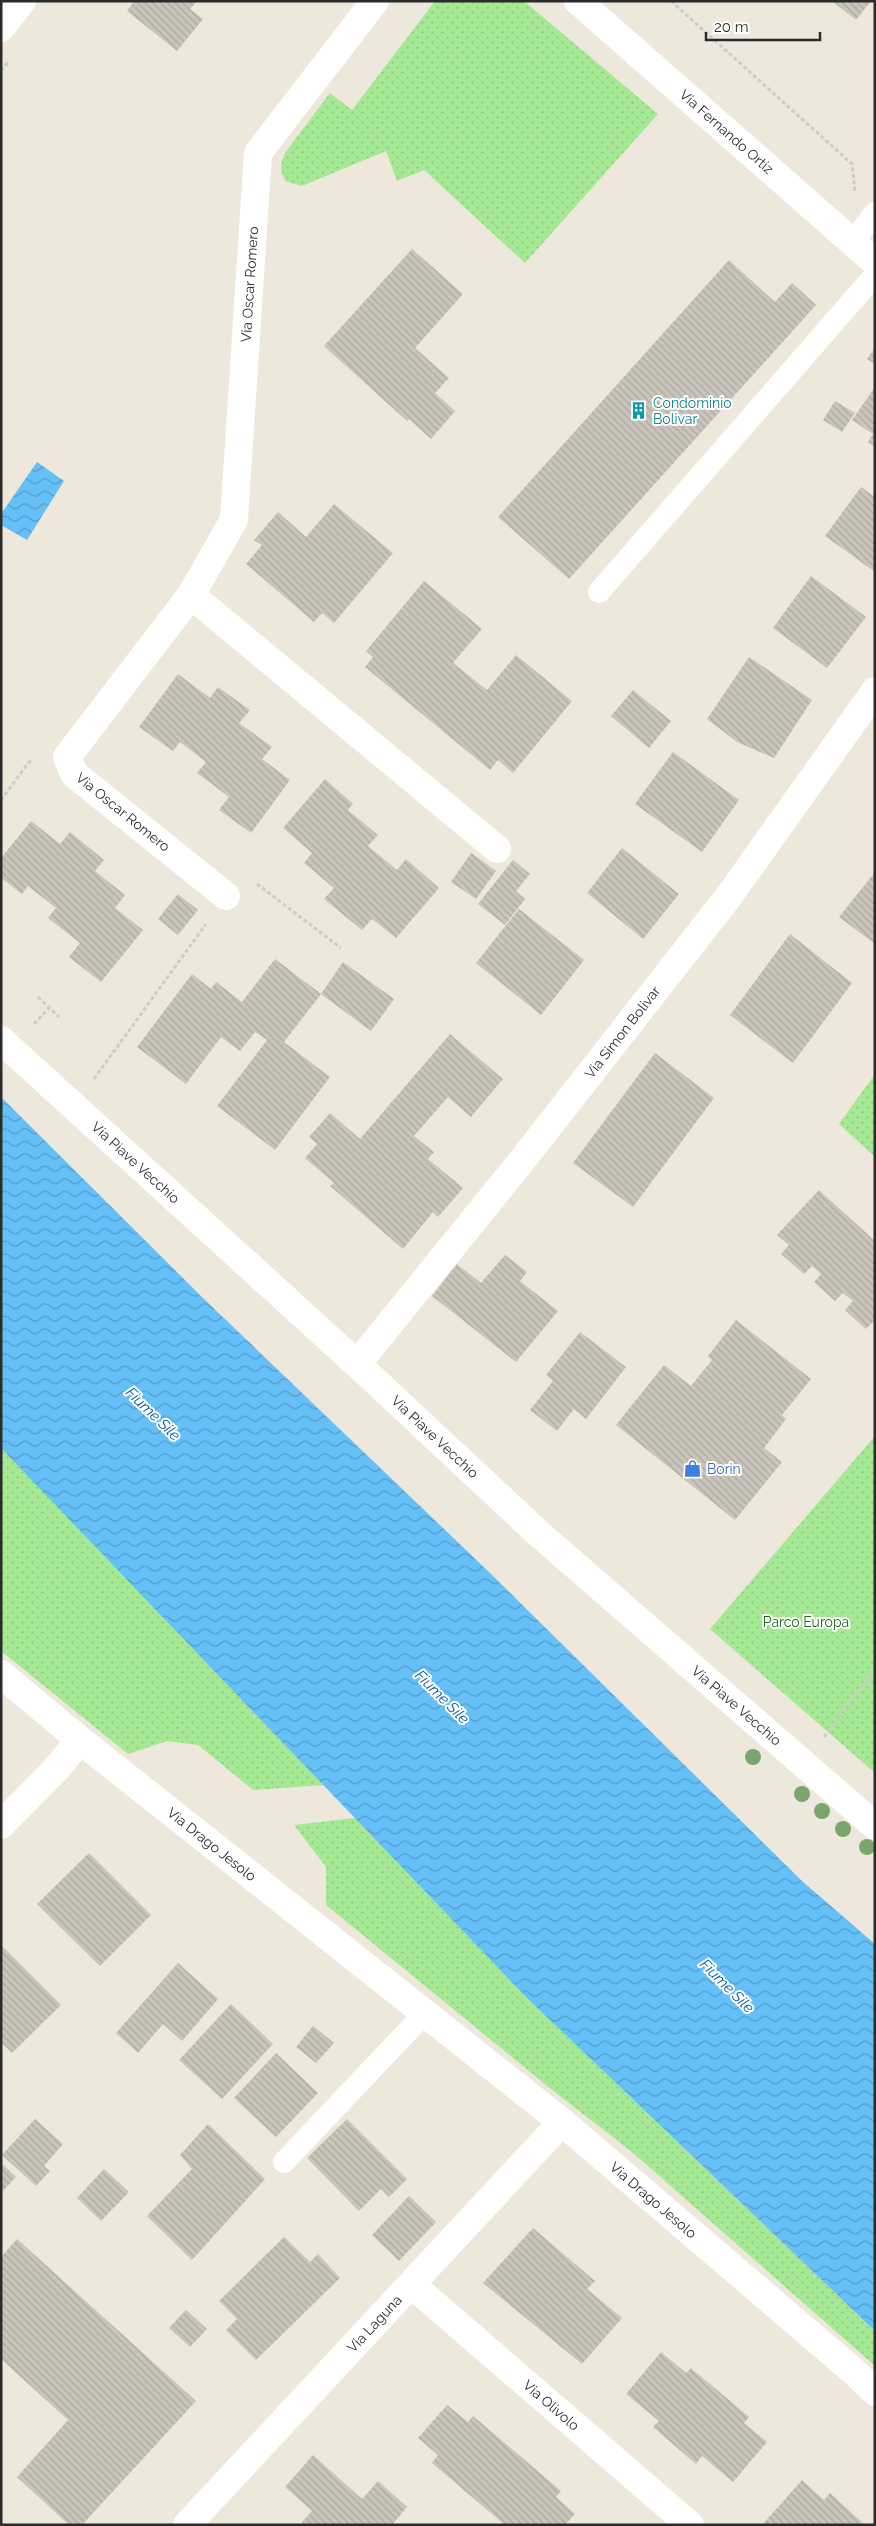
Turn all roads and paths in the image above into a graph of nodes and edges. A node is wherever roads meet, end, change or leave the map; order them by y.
1 (22, 1) edge
2 (375, 1) edge
3 (578, 1) edge
4 (671, 1) edge
5 (1, 28) edge
6 (873, 215) edge
7 (852, 243) junction
8 (875, 262) edge
9 (875, 275) edge
10 (599, 592) dead end
11 (190, 595) junction
12 (875, 691) edge
13 (68, 757) junction
14 (1, 800) edge
15 (497, 849) dead end
16 (226, 896) junction
17 (341, 948) dead end
18 (38, 997) dead end
19 (49, 1008) junction
20 (59, 1017) dead end
21 (30, 1028) dead end
22 (1, 1040) edge
23 (91, 1083) dead end
24 (357, 1364) junction
25 (875, 1669) edge
26 (1, 1674) edge
27 (80, 1740) junction
28 (821, 1741) dead end
29 (1, 1825) edge
30 (875, 1826) edge
31 (424, 2014) junction
32 (562, 2122) junction
33 (284, 2162) dead end
34 (412, 2285) junction
35 (875, 2392) edge
36 (203, 2519) edge
37 (690, 2525) edge

1 - 5 street
2 - 11 street, Via Oscar Romero
3 - 7 street, Via Fernando Ortiz
4 - 6 path
6 - 7 lane
7 - 8 street, Via Fernando Ortiz
9 - 10 lane
11 - 13 street, Via Oscar Romero
11 - 15 street
12 - 24 street, Via Simon Bolivar
13 - 14 path
13 - 16 street, Via Oscar Romero
16 - 17 path
16 - 23 path
18 - 19 path
19 - 20 path
19 - 21 path
22 - 24 street, Via Piave Vecchio
24 - 30 street, Via Piave Vecchio
25 - 28 path
26 - 27 street, Via Drago Jesolo
27 - 29 street
27 - 31 street, Via Drago Jesolo
31 - 32 street, Via Drago Jesolo
31 - 33 lane
32 - 34 street, Via Laguna
32 - 35 street, Via Drago Jesolo
34 - 36 street, Via Laguna
34 - 37 street, Via Olivolo

